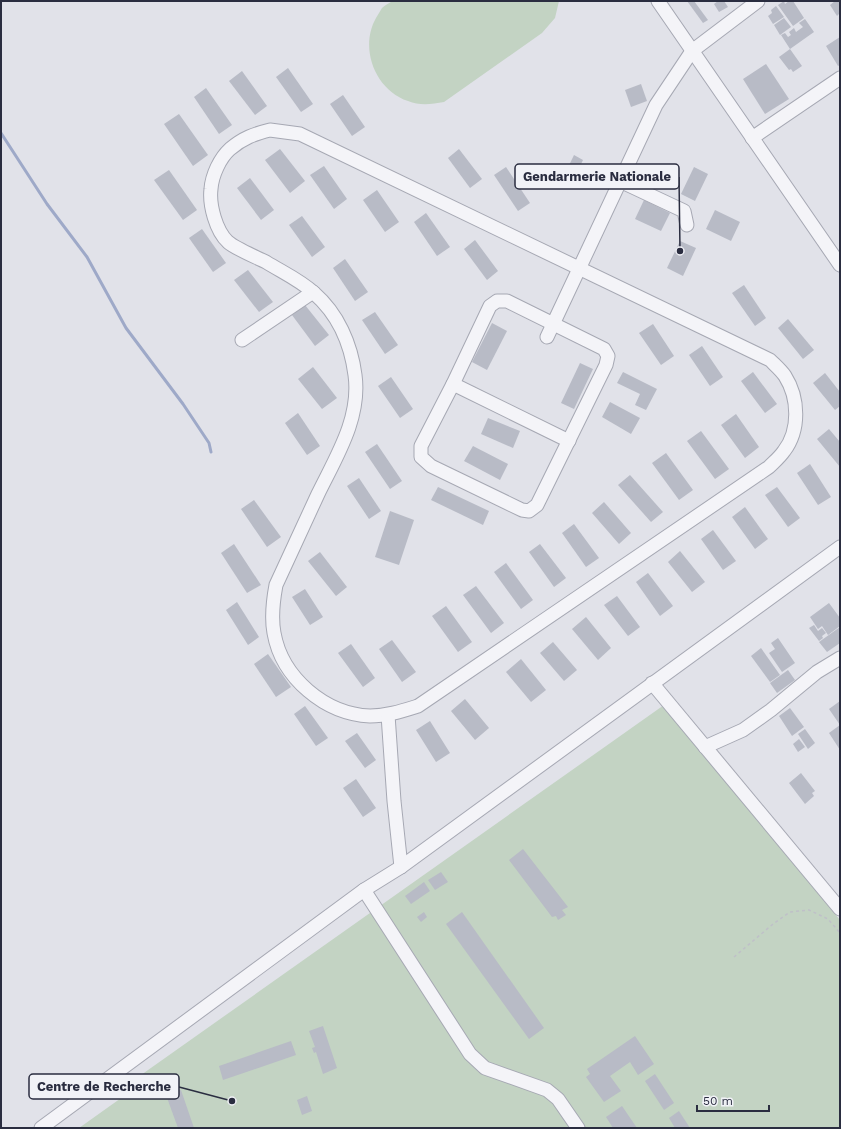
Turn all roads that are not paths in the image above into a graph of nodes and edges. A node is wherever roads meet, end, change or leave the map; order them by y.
1 (658, 1) edge
2 (758, 1) edge
3 (692, 51) junction
4 (840, 78) edge
5 (752, 138) junction
6 (620, 181) junction
7 (687, 225) dead end
8 (840, 265) edge
9 (580, 268) junction
10 (313, 292) junction
11 (553, 323) junction
12 (547, 337) dead end
13 (242, 340) dead end
14 (453, 384) junction
15 (569, 441) junction
16 (840, 547) edge
17 (840, 658) edge
18 (652, 683) junction
19 (388, 715) junction
20 (705, 747) junction
21 (401, 867) junction
22 (364, 890) junction
23 (840, 909) edge
24 (41, 1128) edge
25 (578, 1128) edge

1 - 3 street
2 - 3 street
3 - 5 street
3 - 6 street
4 - 5 street
5 - 8 street
6 - 7 street
6 - 9 street
9 - 10 street
9 - 11 street
9 - 19 street
10 - 13 street
10 - 19 street
11 - 12 street
11 - 14 street
11 - 15 street
14 - 15 street
14 - 15 street
16 - 18 street
17 - 20 street
18 - 20 street
18 - 21 street
19 - 21 street
20 - 23 street
21 - 22 street
22 - 24 street
22 - 25 street

